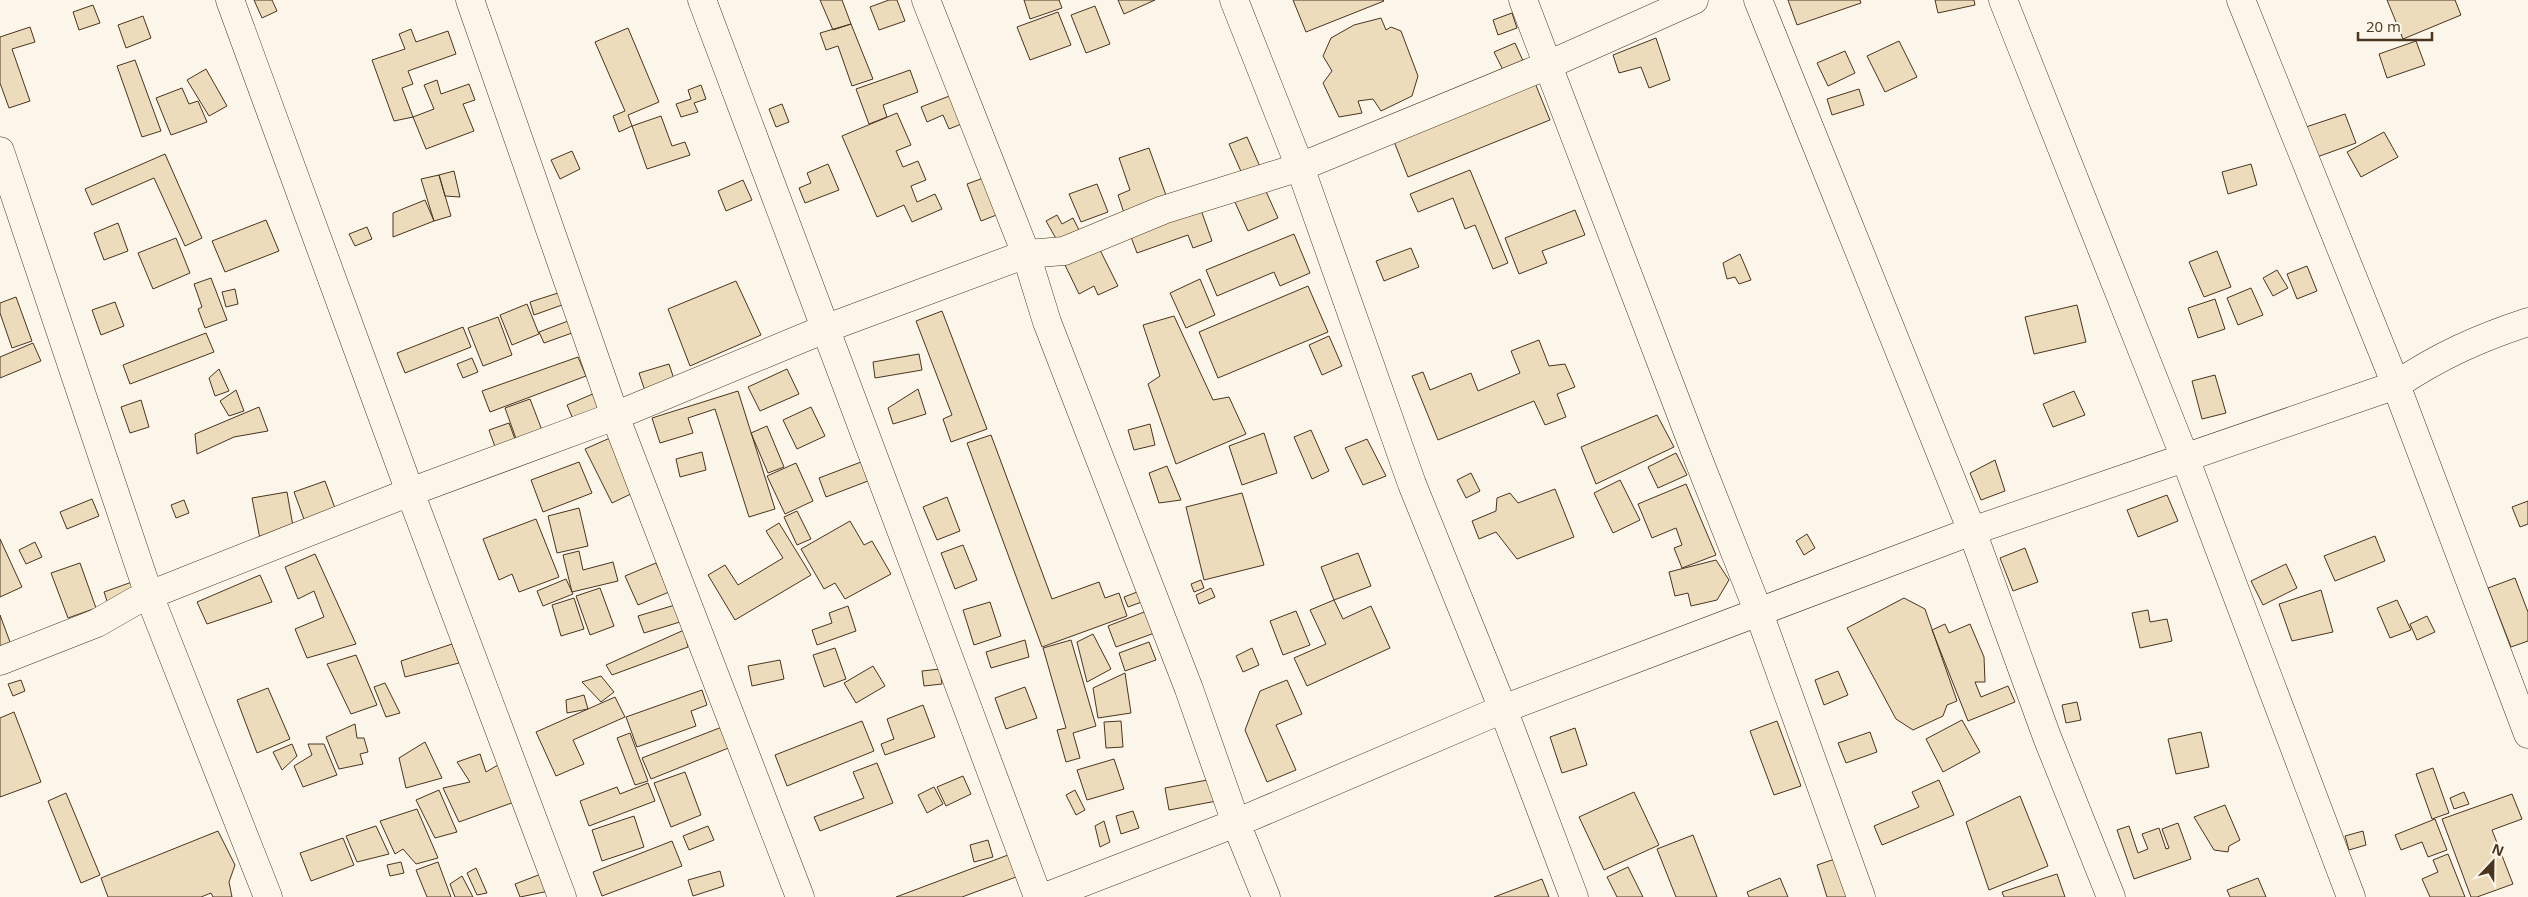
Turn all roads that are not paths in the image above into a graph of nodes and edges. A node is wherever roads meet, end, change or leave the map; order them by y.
1 (230, 0) edge
2 (470, 0) edge
3 (702, 0) edge
4 (926, 0) edge
5 (1234, 0) edge
6 (1523, 0) edge
7 (1694, 0) edge
8 (1758, 0) edge
9 (2003, 0) edge
10 (2241, 0) edge
11 (1548, 66) junction
12 (0, 151) edge
13 (1300, 167) junction
14 (1026, 254) junction
15 (2528, 322) edge
16 (827, 328) junction
17 (2396, 384) junction
18 (615, 416) junction
19 (2185, 458) junction
20 (410, 492) junction
21 (1972, 531) junction
22 (149, 595) junction
23 (1759, 613) junction
24 (0, 661) edge
25 (1502, 709) junction
26 (2528, 734) edge
27 (1236, 823) junction
28 (268, 897) edge
29 (562, 897) edge
30 (800, 897) edge
31 (1038, 897) edge
32 (1046, 897) edge
33 (1266, 897) edge
34 (1574, 897) edge
35 (1861, 897) edge
36 (2111, 897) edge
37 (2351, 897) edge

1 - 20 street
2 - 18 street
3 - 16 street
4 - 14 street
5 - 13 street
6 - 11 street
7 - 11 street
8 - 21 street
9 - 19 street
10 - 17 street
11 - 13 street
11 - 23 street
12 - 22 street
13 - 14 street
13 - 25 street
14 - 16 street
14 - 27 street
15 - 17 street
16 - 18 street
16 - 31 street
17 - 19 street
17 - 26 street
18 - 20 street
18 - 30 street
19 - 21 street
19 - 37 street
20 - 22 street
20 - 29 street
21 - 23 street
21 - 36 street
22 - 24 street
22 - 28 street
23 - 25 street
23 - 35 street
25 - 27 street
25 - 34 street
27 - 32 street
27 - 33 street

